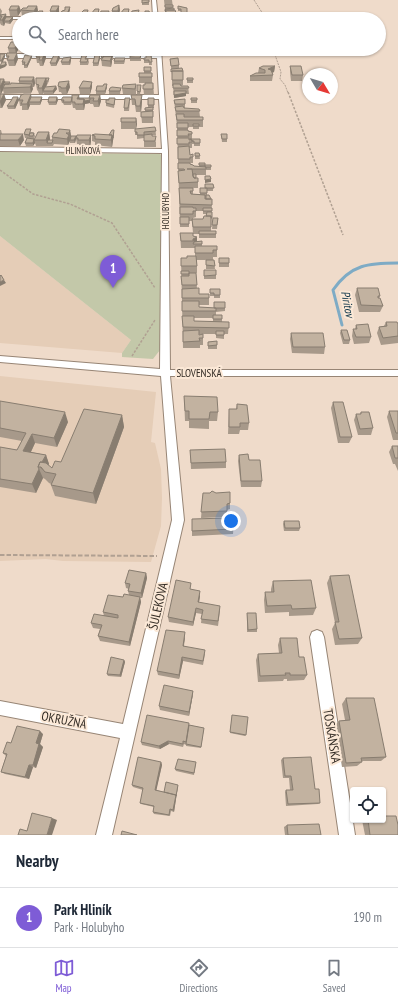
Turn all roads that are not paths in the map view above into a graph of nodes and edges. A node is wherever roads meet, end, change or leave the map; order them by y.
1 (154, 0) edge
2 (155, 12) edge
3 (0, 18) edge
4 (12, 18) edge
5 (0, 38) edge
6 (12, 38) edge
7 (0, 56) edge
8 (12, 56) edge
9 (159, 56) edge
10 (0, 97) edge
11 (162, 97) junction
12 (0, 150) edge
13 (165, 151) junction
14 (0, 359) edge
15 (166, 372) junction
16 (398, 373) edge
17 (317, 636) dead end
18 (0, 708) edge
19 (128, 732) junction
20 (104, 835) edge
21 (347, 835) edge

1 - 2 street
3 - 4 street
5 - 6 street
7 - 8 street
9 - 11 street, HOLUBYHO
10 - 11 street
11 - 13 street, HOLUBYHO
12 - 13 street, HLINÍKOVÁ
13 - 15 street, HOLUBYHO
14 - 15 street, SLOVENSKÁ
15 - 16 street, SLOVENSKÁ
15 - 19 street, ŠULEKOVA
17 - 21 street, TOSKÁNSKA
18 - 19 street, OKRUŽNÁ
19 - 20 street, ŠULEKOVA

